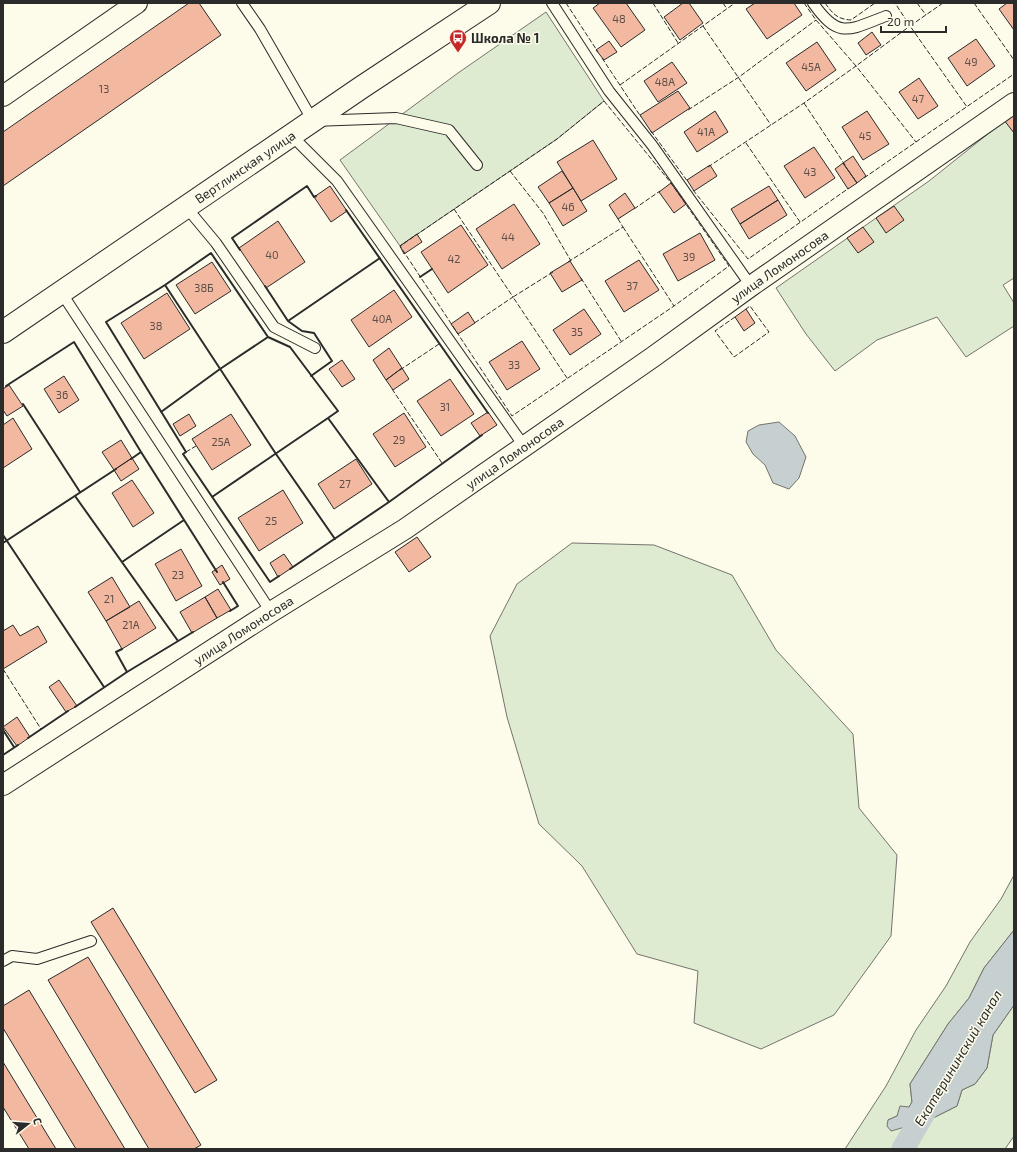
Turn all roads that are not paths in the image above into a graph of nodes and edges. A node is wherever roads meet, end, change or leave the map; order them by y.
1 (137, 3) edge
2 (242, 3) edge
3 (488, 3) edge
4 (552, 3) edge
5 (813, 3) edge
6 (886, 16) dead end
7 (3, 96) edge
8 (1014, 103) edge
9 (313, 121) junction
10 (292, 136) junction
11 (477, 165) dead end
12 (186, 206) junction
13 (751, 286) junction
14 (61, 292) junction
15 (3, 332) edge
16 (315, 348) dead end
17 (524, 446) junction
18 (271, 612) junction
19 (3, 785) edge
20 (91, 941) dead end
21 (3, 961) edge

1 - 7 street
2 - 9 lane
3 - 9 main road, Вертлинская улица
4 - 13 lane
5 - 6 lane
8 - 13 street, улица Ломоносова
9 - 10 main road, Вертлинская улица
9 - 11 lane
10 - 12 main road, Вертлинская улица
10 - 17 lane
12 - 14 main road, Вертлинская улица
12 - 16 lane
13 - 17 street, улица Ломоносова
14 - 15 main road, Вертлинская улица
14 - 18 lane
17 - 18 street, улица Ломоносова
18 - 19 street, улица Ломоносова
20 - 21 lane

